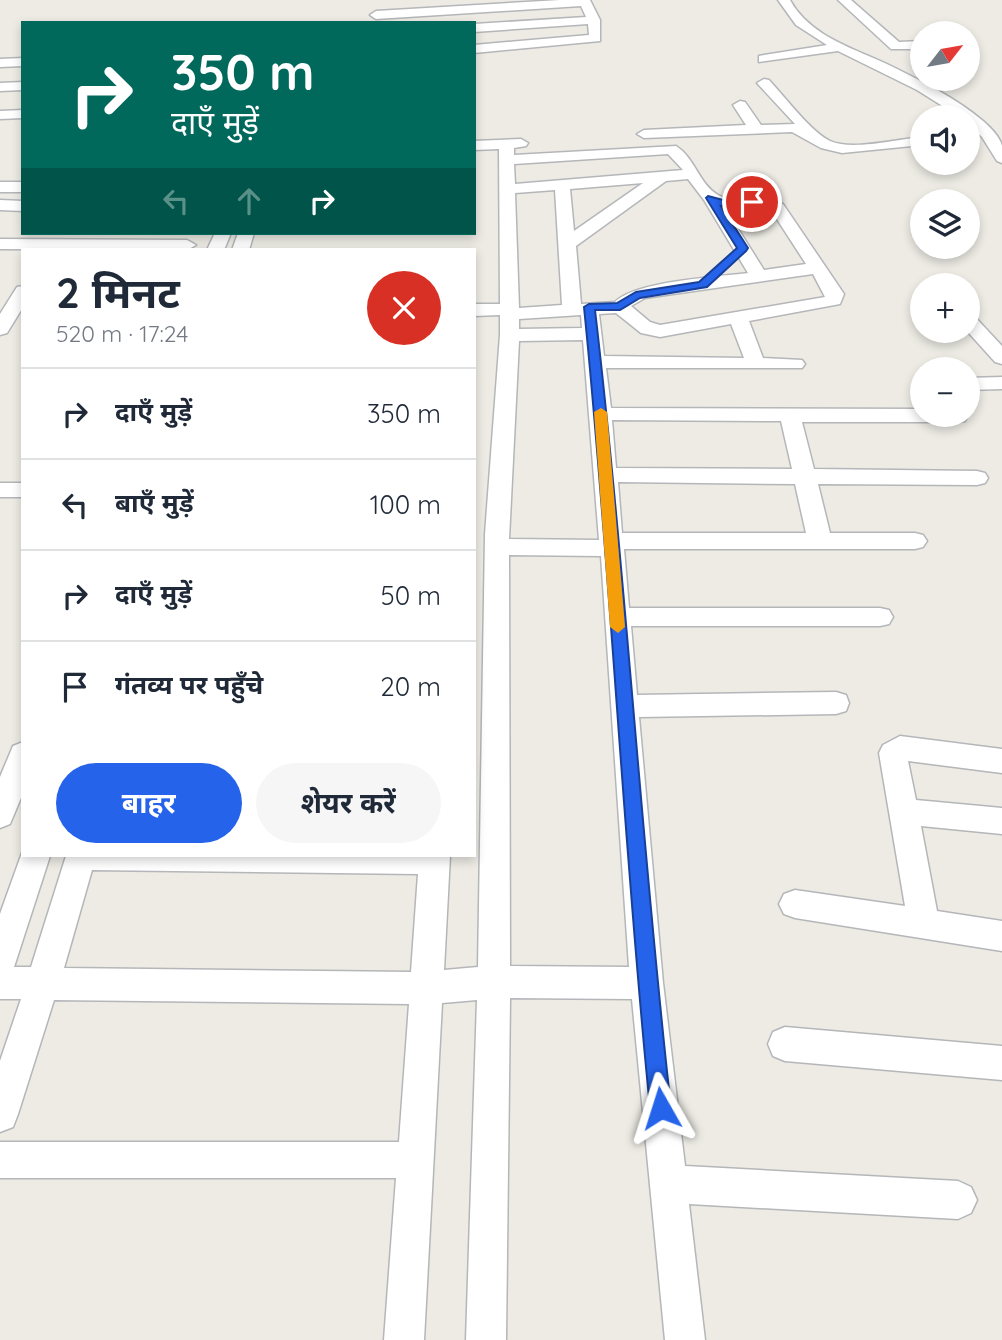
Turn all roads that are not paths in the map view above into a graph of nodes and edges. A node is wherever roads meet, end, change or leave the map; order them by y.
1 (784, 0) edge
2 (844, 0) edge
3 (584, 1) edge
4 (507, 7) junction
5 (431, 11) edge
6 (376, 15) dead end
7 (594, 20) junction
8 (825, 20) dead end
9 (800, 21) junction
10 (516, 25) junction
11 (476, 28) edge
12 (823, 37) junction
13 (910, 45) edge
14 (841, 47) junction
15 (476, 49) edge
16 (21, 62) edge
17 (0, 63) edge
18 (764, 83) dead end
19 (21, 86) edge
20 (0, 87) edge
21 (740, 105) dead end
22 (21, 114) edge
23 (0, 115) edge
24 (756, 128) junction
25 (812, 134) junction
26 (632, 135) dead end
27 (996, 136) edge
28 (542, 141) dead end
29 (910, 142) edge
30 (476, 146) edge
31 (506, 152) junction
32 (1002, 158) edge
33 (693, 174) junction
34 (663, 176) junction
35 (562, 184) junction
36 (0, 187) edge
37 (21, 187) edge
38 (507, 189) junction
39 (711, 198) junction
40 (0, 205) edge
41 (21, 205) edge
42 (52, 243) edge
43 (188, 243) edge
44 (0, 244) edge
45 (566, 244) junction
46 (732, 257) junction
47 (818, 268) junction
48 (760, 276) junction
49 (703, 284) junction
50 (0, 289) edge
51 (21, 290) edge
52 (21, 293) edge
53 (620, 307) junction
54 (476, 310) edge
55 (509, 314) junction
56 (738, 318) junction
57 (584, 321) junction
58 (0, 330) edge
59 (980, 334) edge
60 (1002, 358) edge
61 (756, 364) junction
62 (795, 365) dead end
63 (1002, 383) edge
64 (980, 384) edge
65 (601, 414) junction
66 (790, 415) junction
67 (910, 416) edge
68 (606, 475) junction
69 (805, 476) junction
70 (977, 478) dead end
71 (820, 541) junction
72 (915, 541) dead end
73 (611, 545) junction
74 (497, 547) junction
75 (617, 617) junction
76 (880, 617) dead end
77 (836, 703) dead end
78 (624, 706) junction
79 (21, 759) edge
80 (1002, 761) edge
81 (902, 811) junction
82 (0, 815) edge
83 (1002, 821) edge
84 (35, 857) edge
85 (81, 857) edge
86 (258, 857) edge
87 (435, 858) edge
88 (795, 904) dead end
89 (924, 924) junction
90 (1001, 939) edge
91 (0, 962) edge
92 (494, 982) junction
93 (0, 983) edge
94 (43, 983) junction
95 (647, 983) junction
96 (425, 988) junction
97 (785, 1044) dead end
98 (1002, 1063) edge
99 (0, 1114) edge
100 (0, 1160) edge
101 (415, 1160) junction
102 (669, 1184) junction
103 (958, 1200) dead end
104 (404, 1340) edge
105 (486, 1340) edge
106 (685, 1340) edge

1 - 9 street
2 - 13 street
3 - 4 street
3 - 7 street
4 - 5 street
4 - 10 street
5 - 6 street
7 - 10 street
7 - 15 street
8 - 9 street
9 - 12 street
10 - 11 street
12 - 14 street
12 - 14 street
14 - 27 street
16 - 17 street
18 - 25 street
19 - 20 street
21 - 24 street
22 - 23 street
24 - 25 street
24 - 26 street
25 - 29 street
27 - 32 street
28 - 31 street
30 - 31 street
31 - 33 street
31 - 38 street
33 - 34 street
33 - 39 street
34 - 35 street
34 - 45 street
35 - 38 street
35 - 45 street
36 - 37 street
38 - 55 street
39 - 46 street
39 - 47 street
40 - 41 street
42 - 43 street
42 - 44 street
45 - 57 street
46 - 48 street
46 - 49 street
47 - 48 street
47 - 56 street
48 - 49 street
49 - 53 street
50 - 51 street
52 - 58 street
53 - 56 street
53 - 57 street
54 - 55 street
55 - 57 street
55 - 57 street
55 - 74 street
56 - 61 street
57 - 61 street
57 - 65 street
59 - 60 street
61 - 62 street
63 - 64 street
65 - 66 street
65 - 68 street
66 - 67 street
66 - 69 street
68 - 69 street
68 - 73 street
69 - 70 street
69 - 71 street
71 - 72 street
71 - 73 street
73 - 74 street
73 - 75 street
74 - 92 street
75 - 76 street
75 - 78 street
77 - 78 street
78 - 95 street
79 - 82 street
80 - 81 street
81 - 83 street
81 - 89 street
84 - 91 street
85 - 94 street
86 - 87 street
87 - 96 street
88 - 89 street
89 - 90 street
92 - 95 street
92 - 96 street
92 - 105 street
93 - 94 street
94 - 96 street
94 - 99 street
95 - 102 street
96 - 101 street
97 - 98 street
100 - 101 street
101 - 104 street
102 - 103 street
102 - 106 street

